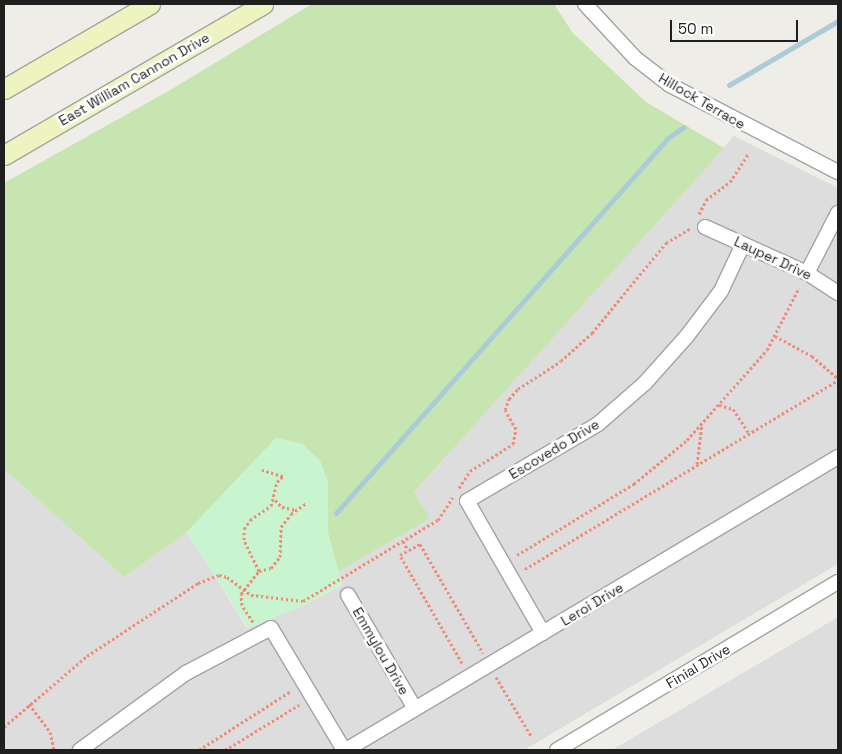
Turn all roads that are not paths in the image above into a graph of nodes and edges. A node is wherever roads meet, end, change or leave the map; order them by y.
1 (150, 4) edge
2 (263, 4) edge
3 (585, 4) edge
4 (4, 89) edge
5 (4, 155) edge
6 (838, 172) edge
7 (838, 213) edge
8 (705, 227) dead end
9 (743, 244) junction
10 (807, 273) junction
11 (838, 293) edge
12 (838, 457) edge
13 (838, 582) edge
14 (348, 595) dead end
15 (544, 633) junction
16 (414, 707) junction
17 (80, 750) edge
18 (345, 750) edge
19 (557, 750) edge

1 - 4 street
2 - 5 street, East William Cannon Drive
3 - 6 street, Hillock Terrace
7 - 10 street
8 - 9 street, Lauper Drive
9 - 10 street, Lauper Drive
9 - 15 street, Escovedo Drive
10 - 11 street, Lauper Drive
12 - 15 street, Leroi Drive
13 - 19 street, Finial Drive
14 - 16 street, Emmylou Drive
15 - 16 street, Leroi Drive
16 - 18 street, Leroi Drive
17 - 18 street

